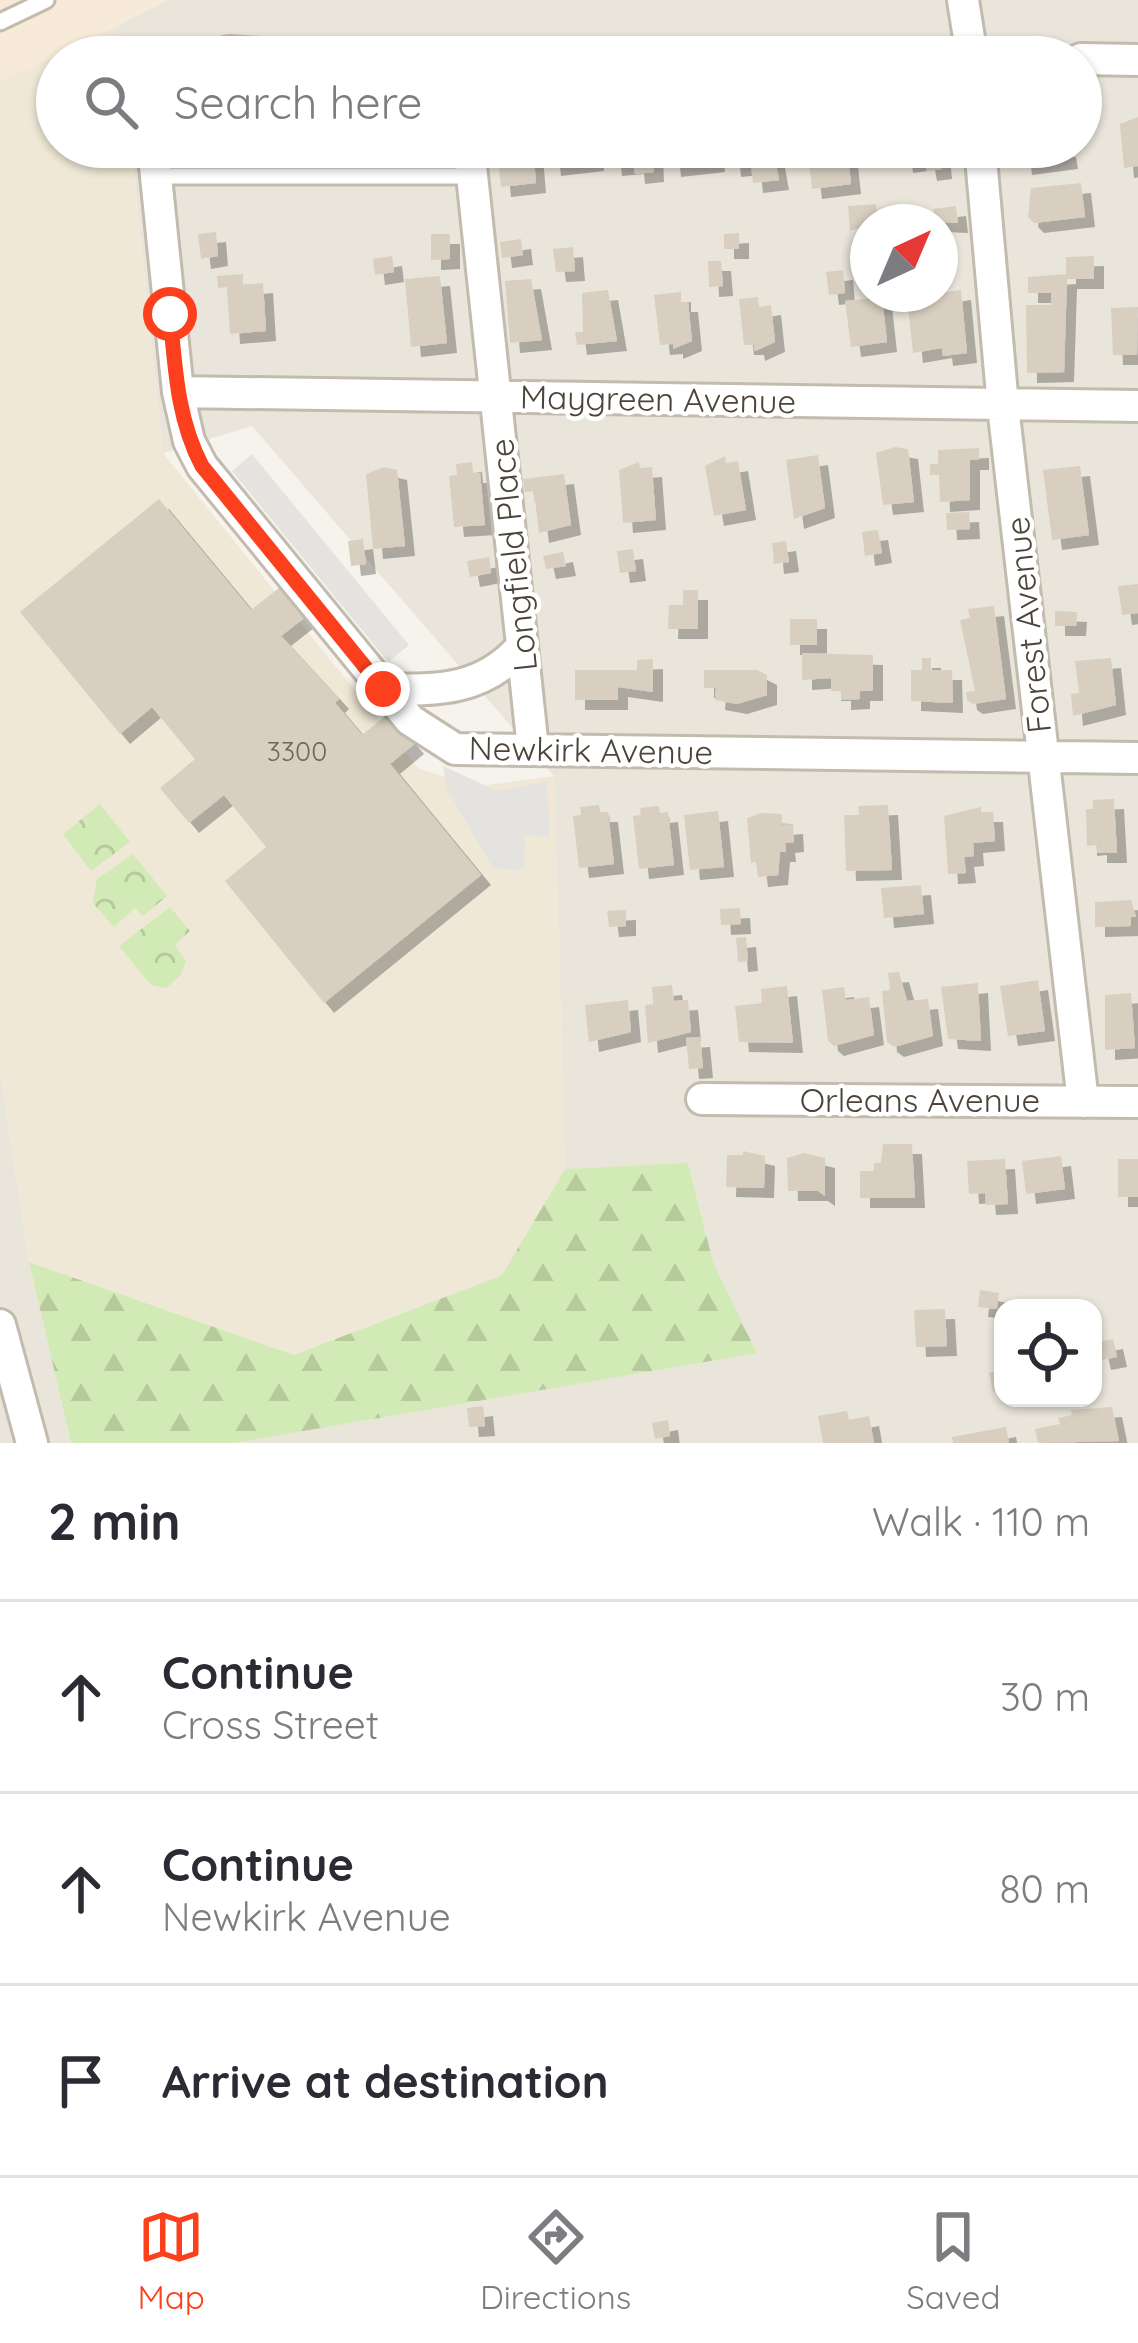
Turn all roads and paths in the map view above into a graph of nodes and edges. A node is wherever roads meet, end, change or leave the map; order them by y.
1 (46, 0) edge
2 (964, 0) edge
3 (0, 22) edge
4 (969, 36) edge
5 (1102, 59) edge
6 (1138, 60) edge
7 (155, 168) edge
8 (471, 168) edge
9 (982, 168) edge
10 (178, 392) junction
11 (497, 396) junction
12 (1003, 406) junction
13 (1138, 406) edge
14 (522, 646) junction
15 (383, 689) junction
16 (533, 748) junction
17 (1138, 758) edge
18 (1042, 759) junction
19 (702, 1099) dead end
20 (1083, 1102) junction
21 (1138, 1102) edge
22 (0, 1324) edge
23 (32, 1443) edge

1 - 3 lane
2 - 4 street
5 - 6 street
7 - 10 street
8 - 11 street, Longfield Place
9 - 12 street, Forest Avenue
10 - 11 street, Maygreen Avenue
10 - 15 street, Newkirk Avenue
11 - 12 street, Maygreen Avenue
11 - 14 street, Longfield Place
12 - 13 street, Maygreen Avenue
12 - 18 street, Forest Avenue
14 - 15 street
14 - 16 street, Longfield Place
15 - 16 street, Newkirk Avenue
16 - 18 street, Newkirk Avenue
17 - 18 street, Newkirk Avenue
18 - 20 street, Forest Avenue
19 - 20 street, Orleans Avenue
20 - 21 street, Orleans Avenue
22 - 23 street

